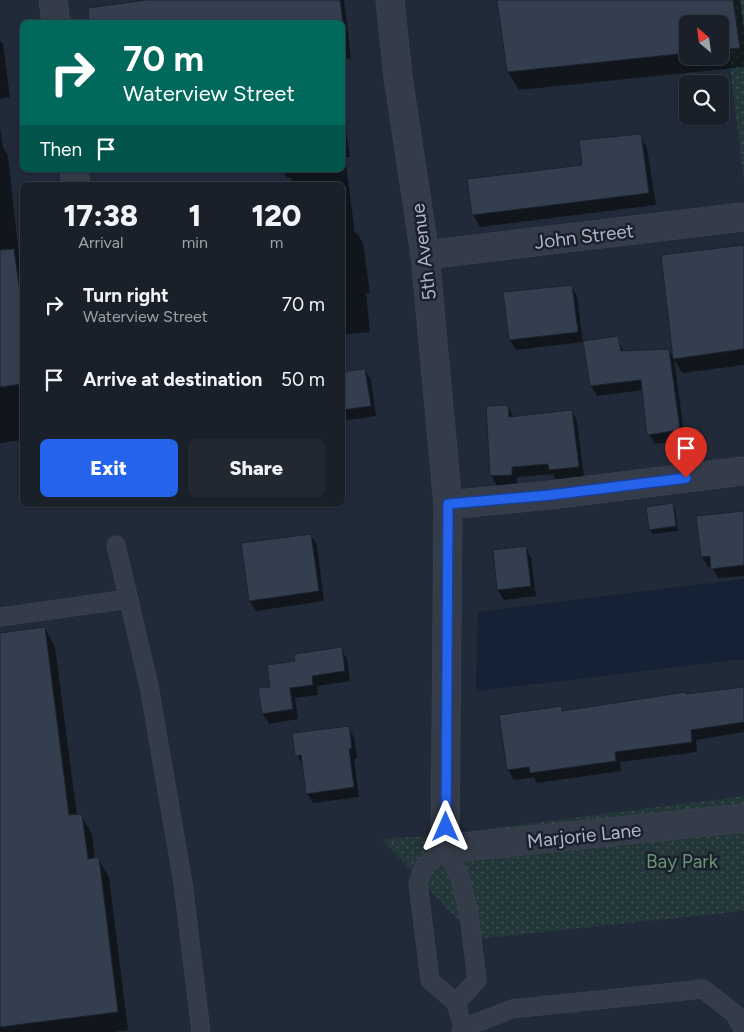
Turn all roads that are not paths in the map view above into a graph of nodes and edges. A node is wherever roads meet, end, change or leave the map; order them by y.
1 (53, 0) edge
2 (390, 0) edge
3 (56, 20) edge
4 (743, 217) edge
5 (425, 254) junction
6 (744, 471) edge
7 (448, 504) junction
8 (116, 545) dead end
9 (128, 598) junction
10 (0, 617) edge
11 (744, 818) edge
12 (445, 838) junction
13 (456, 1003) junction
14 (462, 1030) edge
15 (744, 1031) edge
16 (201, 1032) edge

1 - 3 street
2 - 5 street, 5th Avenue
4 - 5 street, John Street
5 - 7 street, 5th Avenue
6 - 7 street
7 - 12 street, 5th Avenue
8 - 9 lane
9 - 10 lane
9 - 16 lane
11 - 12 street, Marjorie Lane
12 - 13 lane
12 - 13 lane
13 - 14 lane
14 - 15 lane

